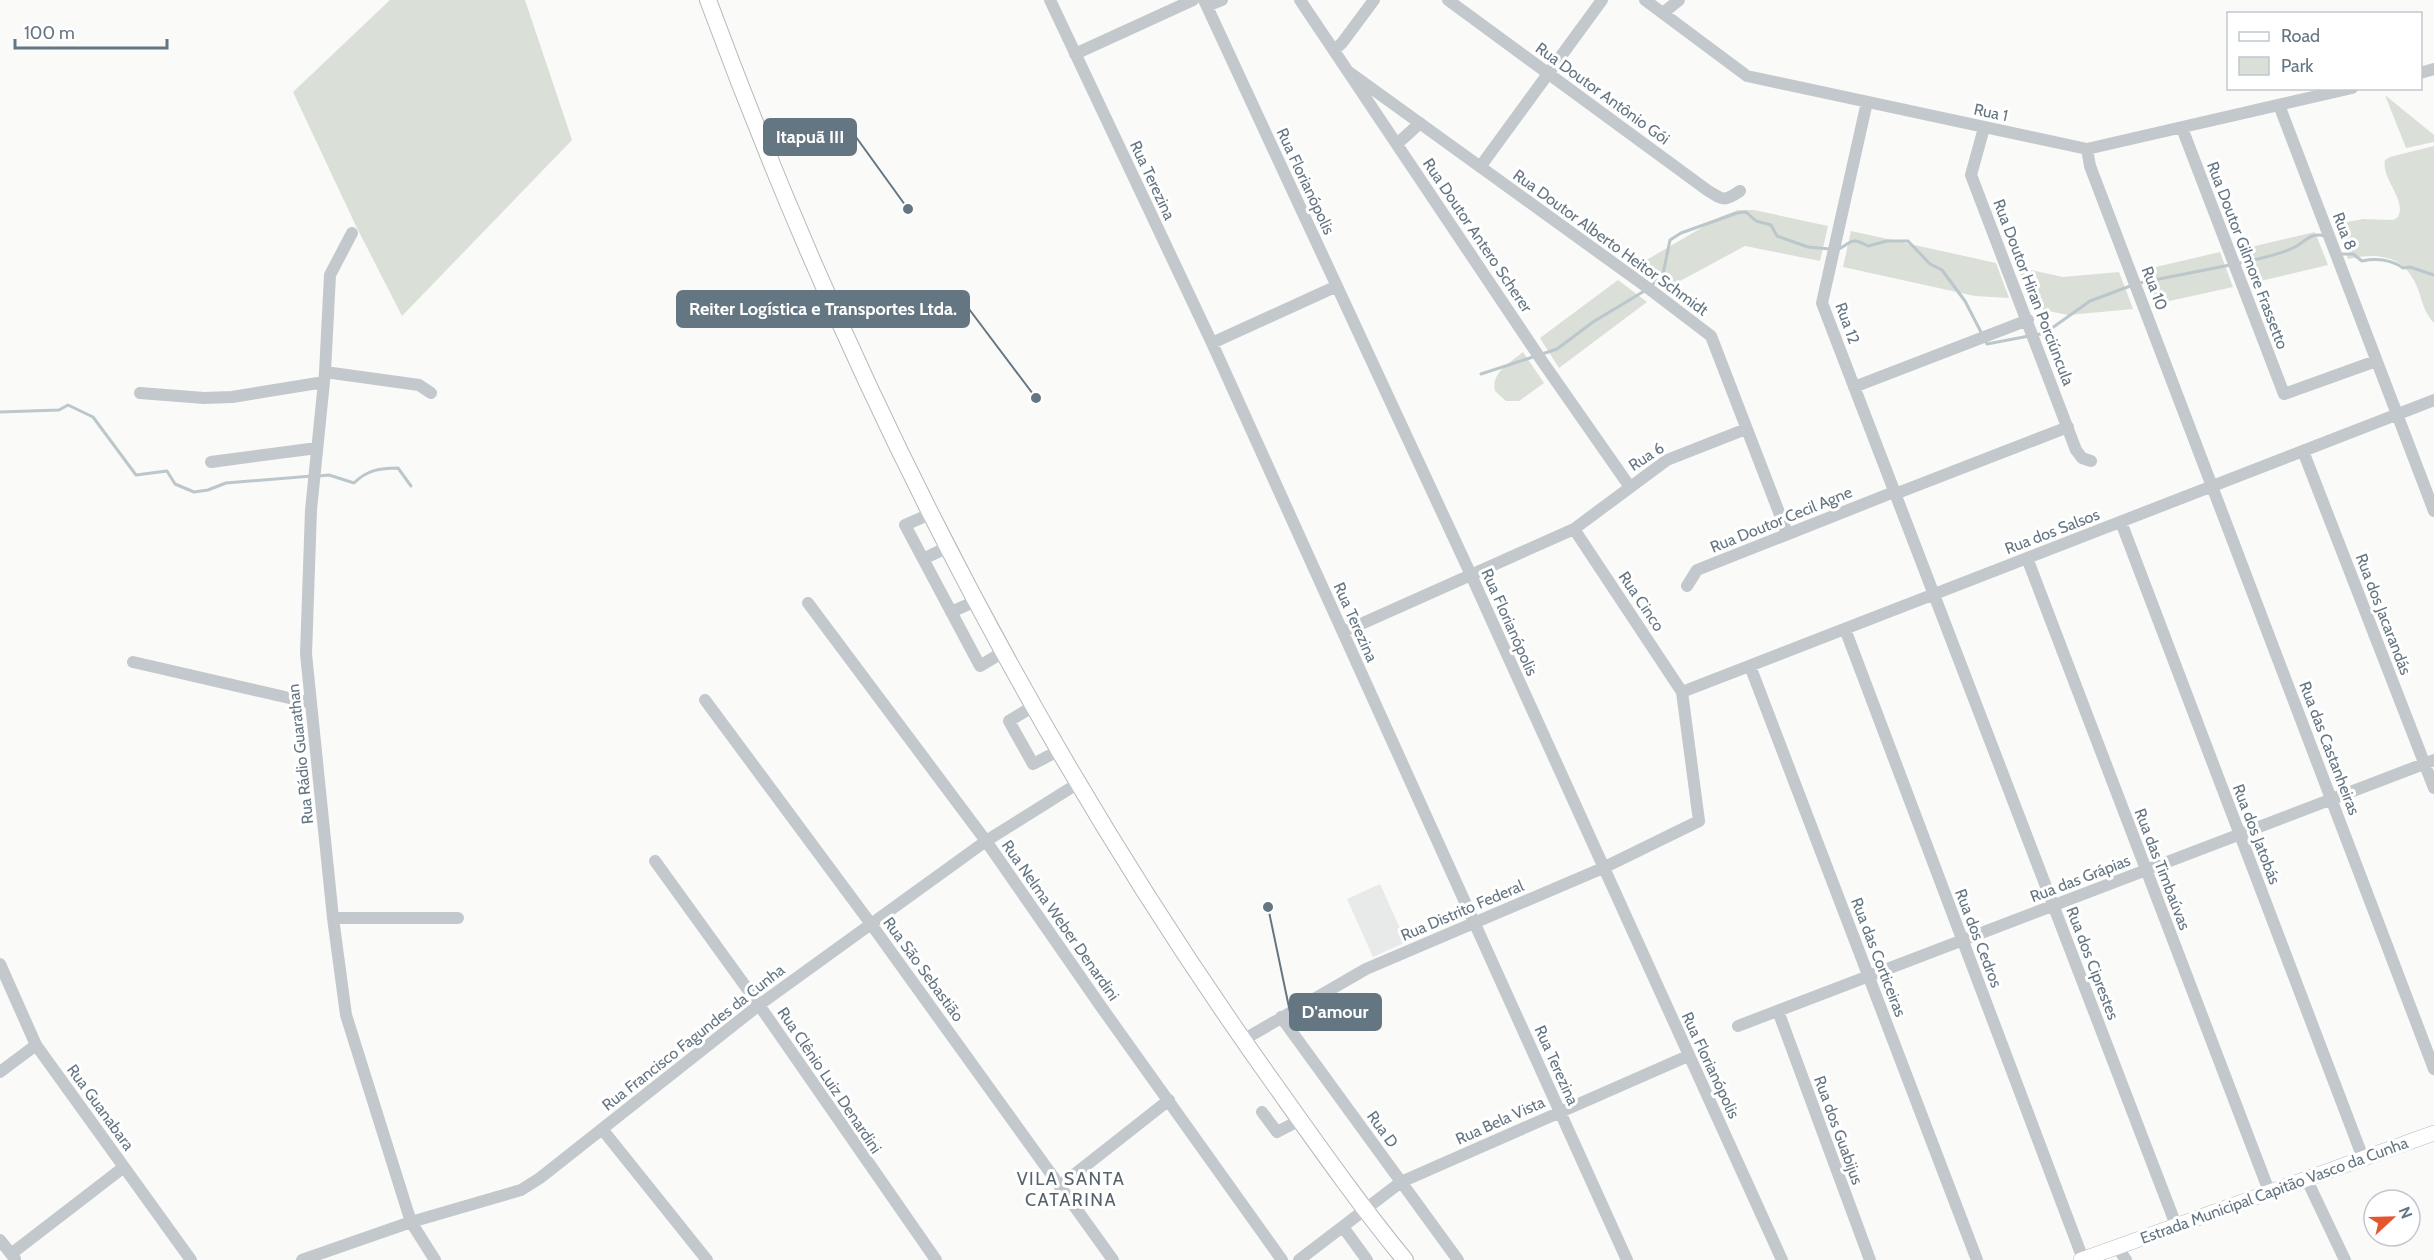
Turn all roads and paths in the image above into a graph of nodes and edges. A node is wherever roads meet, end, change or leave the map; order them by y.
1 (708, 0) edge
2 (1050, 0) edge
3 (1193, 0) edge
4 (1222, 0) edge
5 (1300, 0) edge
6 (1374, 0) edge
7 (1448, 0) edge
8 (1602, 0) edge
9 (1645, 0) edge
10 (1679, 0) edge
11 (1205, 3) edge
12 (1663, 13) junction
13 (1334, 50) junction
14 (1075, 54) junction
15 (1349, 72) junction
16 (1548, 74) junction
17 (2343, 90) edge
18 (1867, 102) junction
19 (2279, 105) junction
20 (1420, 123) junction
21 (1984, 128) junction
22 (2182, 128) junction
23 (1397, 144) junction
24 (2087, 149) junction
25 (1480, 166) junction
26 (1740, 191) dead end
27 (352, 233) dead end
28 (1336, 286) junction
29 (2028, 320) junction
30 (1212, 343) junction
31 (2377, 364) junction
32 (325, 377) junction
33 (1854, 387) junction
34 (140, 393) dead end
35 (431, 393) dead end
36 (2434, 400) edge
37 (2397, 415) junction
38 (2068, 427) junction
39 (1746, 429) junction
40 (2194, 439) joint
41 (317, 448) junction
42 (2303, 451) junction
43 (2091, 460) dead end
44 (211, 462) dead end
45 (2213, 486) junction
46 (1630, 487) junction
47 (1895, 493) junction
48 (2434, 511) edge
49 (930, 514) junction
50 (2121, 522) junction
51 (1574, 529) junction
52 (1787, 533) junction
53 (1915, 545) joint
54 (948, 548) junction
55 (2027, 558) junction
56 (923, 559) junction
57 (1471, 575) junction
58 (1687, 586) dead end
59 (1934, 594) junction
60 (976, 601) junction
61 (808, 603) dead end
62 (951, 612) junction
63 (1845, 629) junction
64 (1343, 632) junction
65 (1003, 652) junction
66 (133, 662) dead end
67 (1750, 666) junction
68 (1682, 692) junction
69 (705, 700) dead end
70 (311, 703) junction
71 (1032, 707) junction
72 (1058, 751) junction
73 (2429, 762) edge
74 (1077, 784) junction
75 (2434, 788) edge
76 (2332, 799) junction
77 (2240, 834) junction
78 (987, 841) junction
79 (655, 861) dead end
80 (1603, 868) junction
81 (2146, 870) junction
82 (2054, 906) junction
83 (333, 918) junction
84 (458, 918) dead end
85 (1476, 923) junction
86 (871, 924) junction
87 (1963, 940) junction
88 (0, 964) edge
89 (1869, 976) junction
90 (759, 1005) junction
91 (1778, 1011) junction
92 (1281, 1017) junction
93 (1738, 1026) dead end
94 (1243, 1041) junction
95 (36, 1045) junction
96 (1688, 1056) junction
97 (2434, 1069) edge
98 (0, 1071) edge
99 (1169, 1100) junction
100 (1560, 1111) junction
101 (1262, 1112) dead end
102 (1300, 1120) junction
103 (602, 1129) junction
104 (2434, 1133) edge
105 (2363, 1158) junction
106 (124, 1167) junction
107 (2306, 1178) junction
108 (1401, 1182) junction
109 (1061, 1185) junction
110 (2269, 1191) junction
111 (1365, 1211) junction
112 (411, 1222) junction
113 (2176, 1225) junction
114 (1343, 1227) junction
115 (0, 1240) edge
116 (2117, 1247) junction
117 (14, 1257) edge
118 (191, 1260) edge
119 (302, 1260) edge
120 (435, 1260) edge
121 (707, 1260) edge
122 (936, 1260) edge
123 (1113, 1260) edge
124 (1282, 1260) edge
125 (1299, 1260) edge
126 (1367, 1260) edge
127 (1405, 1260) edge
128 (1458, 1260) edge
129 (1627, 1260) edge
130 (1782, 1260) edge
131 (1870, 1260) edge
132 (1977, 1260) edge
133 (2082, 1260) edge
134 (2126, 1260) edge
135 (2345, 1260) edge

1 - 49 highway
2 - 14 street, Rua Terezina
3 - 14 street
4 - 11 street
5 - 13 street, Rua Doutor Antero Scherer
6 - 13 street
7 - 16 street, Rua Doutor Antônio Gói
8 - 16 street
9 - 12 street, Rua 1
10 - 12 street
11 - 28 street, Rua Florianópolis
12 - 18 street, Rua 1
13 - 15 street, Rua Doutor Antero Scherer
14 - 30 street, Rua Terezina
15 - 20 street, Rua Doutor Alberto Heitor Schmidt
15 - 23 street, Rua Doutor Antero Scherer
16 - 25 street
16 - 26 street, Rua Doutor Antônio Gói
17 - 19 street, Rua 1
18 - 21 street, Rua 1
18 - 33 street, Rua 12
19 - 22 street, Rua 1
19 - 31 street, Rua 8
20 - 23 street
20 - 25 street, Rua Doutor Alberto Heitor Schmidt
21 - 24 street, Rua 1
21 - 29 street, Rua Doutor Hiran Porciúncula
22 - 24 street, Rua 1
22 - 31 street, Rua Doutor Gilmore Frassetto
23 - 46 street, Rua Doutor Antero Scherer
24 - 40 street, Rua 10
25 - 39 street, Rua Doutor Alberto Heitor Schmidt
27 - 32 street, Rua Rádio Guarathan
28 - 30 street
28 - 57 street, Rua Florianópolis
29 - 33 street
29 - 38 street, Rua Doutor Hiran Porciúncula
30 - 64 street, Rua Terezina
31 - 37 street, Rua 8
32 - 34 street
32 - 35 street
32 - 41 street, Rua Rádio Guarathan
33 - 47 street, Rua 12
36 - 37 street, Rua dos Salsos
37 - 42 street, Rua dos Salsos
37 - 48 street, Rua 8
38 - 43 street, Rua Doutor Hiran Porciúncula
38 - 47 street, Rua Doutor Cecil Agne
39 - 46 street, Rua 6
39 - 52 street, Rua Doutor Alberto Heitor Schmidt
40 - 45 street, Rua das Castanheiras
41 - 44 street
41 - 70 street, Rua Rádio Guarathan
42 - 45 street, Rua dos Salsos
42 - 73 street, Rua dos Jacarandás
45 - 50 street, Rua dos Salsos
45 - 76 street, Rua das Castanheiras
46 - 51 street, Rua 6
47 - 52 street, Rua Doutor Cecil Agne
47 - 53 street, Rua 12
49 - 54 highway
49 - 56 street
50 - 55 street, Rua dos Salsos
50 - 77 street, Rua dos Jatobás
51 - 57 street, Rua 6
51 - 68 street, Rua Cinco
52 - 58 street, Rua Doutor Cecil Agne
53 - 59 street, Rua dos Ciprestes
54 - 56 street
54 - 60 highway
55 - 59 street, Rua dos Salsos
55 - 81 street, Rua das Timbaúvas
56 - 62 street
57 - 64 street, Rua 6
57 - 80 street, Rua Florianópolis
59 - 63 street, Rua dos Salsos
59 - 82 street, Rua dos Ciprestes
60 - 62 street
60 - 65 highway
61 - 78 street, Rua Nelma Weber Denardini
62 - 65 street
63 - 67 street, Rua dos Salsos
63 - 87 street, Rua dos Cedros
64 - 85 street, Rua Terezina
65 - 71 highway
66 - 70 street
67 - 68 street, Rua dos Salsos
67 - 89 street, Rua das Corticeiras
68 - 80 street, Rua Distrito Federal
69 - 86 street, Rua São Sebastião
70 - 83 street, Rua Rádio Guarathan
71 - 72 highway
71 - 72 street
72 - 74 highway
73 - 75 street, Rua dos Jacarandás
73 - 76 street, Rua das Grápias
74 - 78 street, Rua Francisco Fagundes da Cunha
74 - 94 highway
76 - 77 street, Rua das Grápias
76 - 97 street, Rua das Castanheiras
77 - 81 street, Rua das Grápias
77 - 105 street, Rua dos Jatobás
78 - 86 street, Rua Francisco Fagundes da Cunha
78 - 99 street, Rua Nelma Weber Denardini
79 - 90 street, Rua Clênio Luiz Denardini
80 - 85 street, Rua Distrito Federal
80 - 96 street, Rua Florianópolis
81 - 82 street, Rua das Grápias
81 - 110 street, Rua das Timbaúvas
82 - 87 street, Rua das Grápias
82 - 113 street, Rua dos Ciprestes
83 - 84 street
83 - 112 street, Rua Rádio Guarathan
85 - 92 street, Rua Distrito Federal
85 - 100 street, Rua Terezina
86 - 90 street, Rua Francisco Fagundes da Cunha
86 - 109 street, Rua São Sebastião
87 - 89 street, Rua das Grápias
87 - 133 street, Rua dos Cedros
88 - 95 street, Rua Guanabara
89 - 91 street, Rua das Grápias
89 - 132 street, Rua das Corticeiras
90 - 103 street, Rua Francisco Fagundes da Cunha
90 - 122 street, Rua Clênio Luiz Denardini
91 - 93 street, Rua das Grápias
91 - 131 street, Rua dos Guabijus
92 - 94 street, Rua Distrito Federal
92 - 108 street, Rua D
94 - 102 highway
95 - 98 street
95 - 106 street, Rua Guanabara
96 - 100 street, Rua Bela Vista
96 - 130 street, Rua Florianópolis
99 - 109 street
99 - 124 street, Rua Nelma Weber Denardini
100 - 108 street, Rua Bela Vista
100 - 129 street, Rua Terezina
101 - 102 street
102 - 111 highway
103 - 112 street, Rua Francisco Fagundes da Cunha
103 - 121 street
104 - 105 main road, Estrada Municipal Capitão Vasco da Cunha
105 - 107 main road, Estrada Municipal Capitão Vasco da Cunha
106 - 117 street
106 - 118 street, Rua Guanabara
107 - 110 main road, Estrada Municipal Capitão Vasco da Cunha
107 - 135 street
108 - 111 street, Rua Bela Vista
108 - 128 street, Rua D
109 - 123 street, Rua São Sebastião
110 - 113 main road, Estrada Municipal Capitão Vasco da Cunha
111 - 114 street, Rua Bela Vista
111 - 127 highway
112 - 119 street, Rua Francisco Fagundes da Cunha
112 - 120 street, Rua Rádio Guarathan
113 - 116 main road, Estrada Municipal Capitão Vasco da Cunha
114 - 125 street, Rua Bela Vista
114 - 126 street
115 - 117 street
116 - 133 main road, Estrada Municipal Capitão Vasco da Cunha
116 - 134 street

